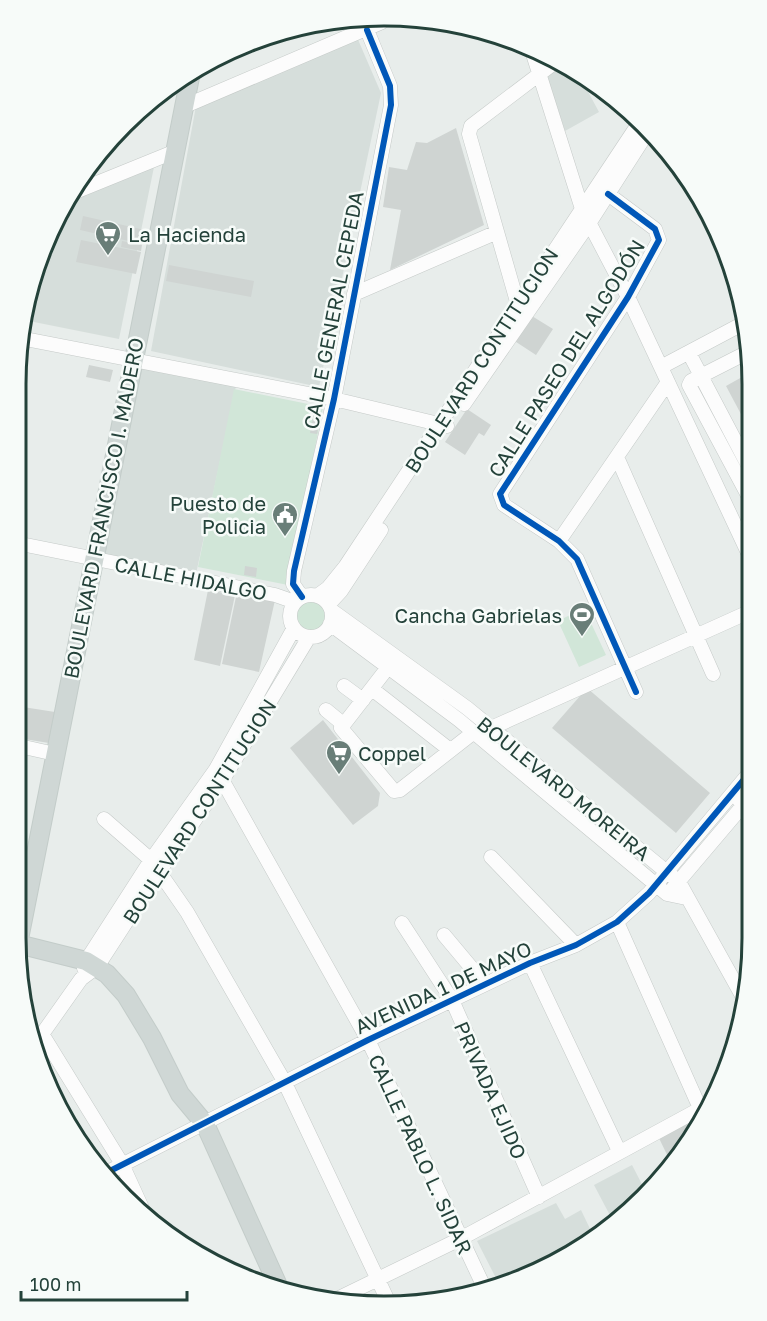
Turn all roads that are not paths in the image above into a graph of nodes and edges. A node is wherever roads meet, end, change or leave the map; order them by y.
1 (374, 26) edge
2 (367, 30) junction
3 (534, 59) edge
4 (550, 66) edge
5 (539, 74) junction
6 (189, 83) edge
7 (185, 106) junction
8 (635, 128) edge
9 (644, 138) edge
10 (176, 151) junction
11 (84, 188) edge
12 (608, 194) junction
13 (582, 209) junction
14 (590, 222) junction
15 (495, 233) junction
16 (354, 294) junction
17 (628, 297) junction
18 (518, 305) junction
19 (737, 327) edge
20 (29, 340) edge
21 (688, 353) junction
22 (740, 356) edge
23 (132, 360) junction
24 (661, 368) junction
25 (702, 375) junction
26 (668, 382) junction
27 (334, 399) junction
28 (444, 426) junction
29 (742, 453) edge
30 (617, 457) junction
31 (742, 484) edge
32 (742, 540) edge
33 (559, 541) junction
34 (26, 545) edge
35 (93, 558) junction
36 (298, 600) junction
37 (326, 603) junction
38 (742, 615) edge
39 (330, 624) junction
40 (294, 628) junction
41 (696, 636) junction
42 (309, 637) junction
43 (389, 666) junction
44 (625, 668) junction
45 (713, 674) dead end
46 (344, 686) dead end
47 (636, 692) dead end
48 (367, 694) junction
49 (326, 710) dead end
50 (463, 714) junction
51 (343, 724) junction
52 (491, 728) junction
53 (474, 732) junction
54 (26, 747) edge
55 (450, 750) junction
56 (55, 754) junction
57 (219, 775) junction
58 (742, 783) edge
59 (562, 786) junction
60 (735, 793) junction
61 (742, 797) edge
62 (553, 798) junction
63 (742, 806) edge
64 (595, 812) junction
65 (104, 819) dead end
66 (585, 826) junction
67 (491, 857) dead end
68 (156, 865) junction
69 (666, 872) junction
70 (679, 882) junction
71 (652, 889) junction
72 (667, 894) junction
73 (686, 898) junction
74 (26, 901) edge
75 (616, 922) junction
76 (402, 923) dead end
77 (444, 936) dead end
78 (576, 945) junction
79 (26, 948) edge
80 (530, 963) junction
81 (92, 964) junction
82 (485, 984) junction
83 (738, 988) edge
84 (452, 1000) junction
85 (42, 1034) junction
86 (40, 1037) edge
87 (368, 1040) junction
88 (284, 1081) junction
89 (701, 1103) edge
90 (696, 1113) edge
91 (205, 1124) junction
92 (619, 1151) junction
93 (122, 1164) junction
94 (111, 1170) edge
95 (539, 1197) junction
96 (138, 1198) edge
97 (460, 1239) junction
98 (275, 1279) edge
99 (377, 1281) junction
100 (481, 1282) edge
101 (350, 1294) edge
102 (385, 1296) edge

1 - 2 street
2 - 7 street
2 - 16 street, CALLE GENERAL CEPEDA
3 - 5 street
4 - 5 street
5 - 13 street
5 - 15 street
6 - 7 main road, BOULEVARD FRANCISCO I. MADERO
7 - 10 main road, BOULEVARD FRANCISCO I. MADERO
8 - 13 street, BOULEVARD CONTITUCION
9 - 12 street, BOULEVARD CONTITUCION
10 - 11 street
10 - 23 main road, BOULEVARD FRANCISCO I. MADERO
12 - 14 street, BOULEVARD CONTITUCION
12 - 17 street, CALLE PASEO DEL ALGODÓN
13 - 14 street
13 - 18 street, BOULEVARD CONTITUCION
14 - 17 street
14 - 28 street, BOULEVARD CONTITUCION
15 - 16 street
15 - 18 street
16 - 27 street, CALLE GENERAL CEPEDA
17 - 24 street
17 - 33 street, CALLE PASEO DEL ALGODÓN
18 - 28 street, BOULEVARD CONTITUCION
19 - 21 street
20 - 23 street
21 - 24 street
21 - 25 street
22 - 25 street
23 - 27 street
23 - 35 main road, BOULEVARD FRANCISCO I. MADERO
24 - 26 street
25 - 29 street
25 - 31 street
26 - 30 street
26 - 32 street
27 - 28 street
27 - 36 street, CALLE GENERAL CEPEDA
28 - 37 street, BOULEVARD CONTITUCION
30 - 33 street
30 - 41 street
33 - 44 street
34 - 35 street, CALLE HIDALGO
35 - 36 street, CALLE HIDALGO
35 - 56 main road, BOULEVARD FRANCISCO I. MADERO
36 - 37 street
36 - 40 street
37 - 39 street
37 - 50 street, BOULEVARD MOREIRA
38 - 41 street
39 - 42 street
39 - 43 street, BOULEVARD MOREIRA
40 - 42 street
40 - 57 street, BOULEVARD CONTITUCION
41 - 44 street
41 - 45 street
42 - 57 street, BOULEVARD CONTITUCION
43 - 48 street
43 - 50 street, BOULEVARD MOREIRA
44 - 47 street
44 - 52 street
46 - 48 street
48 - 51 street
48 - 55 street
49 - 51 street
50 - 52 street, BOULEVARD MOREIRA
50 - 53 street, BOULEVARD MOREIRA
51 - 55 street
52 - 59 street, BOULEVARD MOREIRA
53 - 55 street
53 - 62 street, BOULEVARD MOREIRA
54 - 56 street
56 - 74 main road, BOULEVARD FRANCISCO I. MADERO
57 - 68 street, BOULEVARD CONTITUCION
57 - 87 street, CALLE PABLO L. SIDAR
58 - 60 street, AVENIDA 1 DE MAYO
59 - 62 street
59 - 64 street, BOULEVARD MOREIRA
60 - 61 street
60 - 69 street, AVENIDA 1 DE MAYO
62 - 66 street, BOULEVARD MOREIRA
63 - 70 street
64 - 66 street
64 - 69 street, BOULEVARD MOREIRA
65 - 68 street
66 - 71 street, BOULEVARD MOREIRA
67 - 78 street
68 - 81 street, BOULEVARD CONTITUCION
68 - 88 street
69 - 70 street, BOULEVARD MOREIRA
69 - 71 street, AVENIDA 1 DE MAYO
70 - 72 street
70 - 73 street, BOULEVARD MOREIRA
71 - 72 street
71 - 75 street, AVENIDA 1 DE MAYO
72 - 73 street
73 - 83 street, BOULEVARD MOREIRA
75 - 78 street, AVENIDA 1 DE MAYO
75 - 89 street
76 - 84 street, PRIVADA EJIDO
77 - 82 street
78 - 80 street, AVENIDA 1 DE MAYO
79 - 81 main road
80 - 82 street, AVENIDA 1 DE MAYO
80 - 92 street
81 - 85 street, BOULEVARD CONTITUCION
81 - 91 main road
82 - 84 street, AVENIDA 1 DE MAYO
84 - 87 street, AVENIDA 1 DE MAYO
84 - 95 street, PRIVADA EJIDO
85 - 86 street, BOULEVARD CONTITUCION
85 - 93 street
87 - 88 street, AVENIDA 1 DE MAYO
87 - 97 street, CALLE PABLO L. SIDAR
88 - 91 street, AVENIDA 1 DE MAYO
88 - 99 street
90 - 92 street
91 - 93 street, AVENIDA 1 DE MAYO
91 - 98 main road
92 - 95 street
93 - 94 street, AVENIDA 1 DE MAYO
93 - 96 street
95 - 97 street
97 - 99 street
97 - 100 street, CALLE PABLO L. SIDAR
99 - 101 street
99 - 102 street

